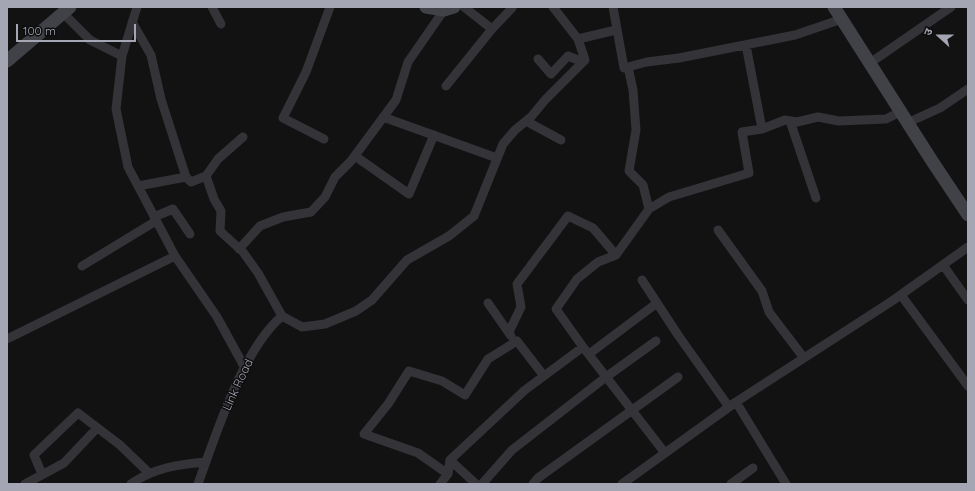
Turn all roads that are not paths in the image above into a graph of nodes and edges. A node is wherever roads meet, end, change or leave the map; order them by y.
1 (137, 7) edge
2 (212, 7) edge
3 (330, 7) edge
4 (426, 7) edge
5 (464, 7) edge
6 (553, 7) edge
7 (613, 7) edge
8 (834, 7) edge
9 (951, 7) edge
10 (449, 8) edge
11 (512, 8) dead end
12 (67, 10) edge
13 (842, 19) junction
14 (132, 22) junction
15 (221, 24) dead end
16 (492, 29) junction
17 (616, 30) junction
18 (578, 39) junction
19 (746, 45) junction
20 (122, 56) junction
21 (538, 59) dead end
22 (7, 61) edge
23 (583, 62) junction
24 (870, 63) junction
25 (628, 67) junction
26 (446, 86) dead end
27 (968, 89) edge
28 (383, 117) junction
29 (904, 117) junction
30 (526, 121) junction
31 (790, 121) junction
32 (762, 129) junction
33 (434, 135) junction
34 (243, 137) dead end
35 (324, 139) dead end
36 (561, 140) dead end
37 (355, 156) junction
38 (497, 158) junction
39 (206, 176) junction
40 (186, 177) junction
41 (138, 186) junction
42 (816, 198) dead end
43 (649, 209) junction
44 (968, 215) edge
45 (155, 219) junction
46 (718, 230) dead end
47 (190, 234) dead end
48 (968, 247) edge
49 (239, 249) junction
50 (616, 255) junction
51 (175, 256) junction
52 (943, 265) junction
53 (82, 266) dead end
54 (642, 280) dead end
55 (901, 295) junction
56 (968, 300) edge
57 (488, 303) dead end
58 (657, 303) junction
59 (282, 316) junction
60 (509, 332) junction
61 (7, 339) edge
62 (656, 341) dead end
63 (516, 342) junction
64 (586, 351) junction
65 (804, 358) junction
66 (245, 368) junction
67 (544, 376) junction
68 (606, 377) junction
69 (678, 377) dead end
70 (968, 385) edge
71 (732, 405) junction
72 (632, 411) junction
73 (97, 428) junction
74 (665, 453) junction
75 (450, 460) junction
76 (206, 462) junction
77 (753, 468) dead end
78 (149, 473) junction
79 (42, 474) junction
80 (448, 474) junction
81 (25, 484) edge
82 (131, 484) edge
83 (198, 484) edge
84 (440, 484) edge
85 (476, 484) edge
86 (482, 484) edge
87 (533, 484) edge
88 (622, 484) edge
89 (731, 484) edge
90 (786, 484) edge

1 - 14 street
2 - 15 street
3 - 35 street
4 - 10 street
5 - 16 street
6 - 18 street
7 - 17 street
8 - 13 street
9 - 24 street
10 - 28 street
11 - 16 street
12 - 20 street
12 - 22 street
13 - 19 street
13 - 24 street
14 - 20 street
14 - 40 street
16 - 26 street
17 - 18 street
17 - 25 street
18 - 23 street
19 - 25 street
19 - 32 street
20 - 41 street
21 - 23 street
23 - 30 street
24 - 29 street
25 - 43 street
27 - 29 street
28 - 33 street
28 - 37 street
29 - 31 street
29 - 44 street
30 - 36 street
30 - 38 street
31 - 32 street
31 - 42 street
32 - 43 street
33 - 37 street
33 - 38 street
34 - 39 street
37 - 49 street
38 - 59 street
39 - 40 street
39 - 49 street
40 - 41 street
41 - 45 street
43 - 50 street
45 - 47 street
45 - 51 street
45 - 53 street
46 - 65 street
48 - 52 street
49 - 59 street
50 - 60 street
50 - 64 street
51 - 61 street
51 - 66 street
52 - 55 street
52 - 56 street
54 - 58 street
55 - 65 street
55 - 70 street
57 - 60 street
58 - 64 street
58 - 71 street
59 - 66 street, Link Road
60 - 63 street
62 - 68 street
63 - 67 street
63 - 80 street
64 - 67 street
64 - 68 street
65 - 71 street
66 - 76 street, Link Road
67 - 75 street
68 - 72 street
68 - 86 street
69 - 72 street
71 - 74 street
71 - 90 street
72 - 74 street
72 - 87 street
73 - 78 street
73 - 79 street
73 - 79 street
74 - 88 street
75 - 80 street
75 - 85 street
76 - 78 street
76 - 83 street, Link Road
77 - 89 street
78 - 82 street
79 - 81 street
80 - 84 street

